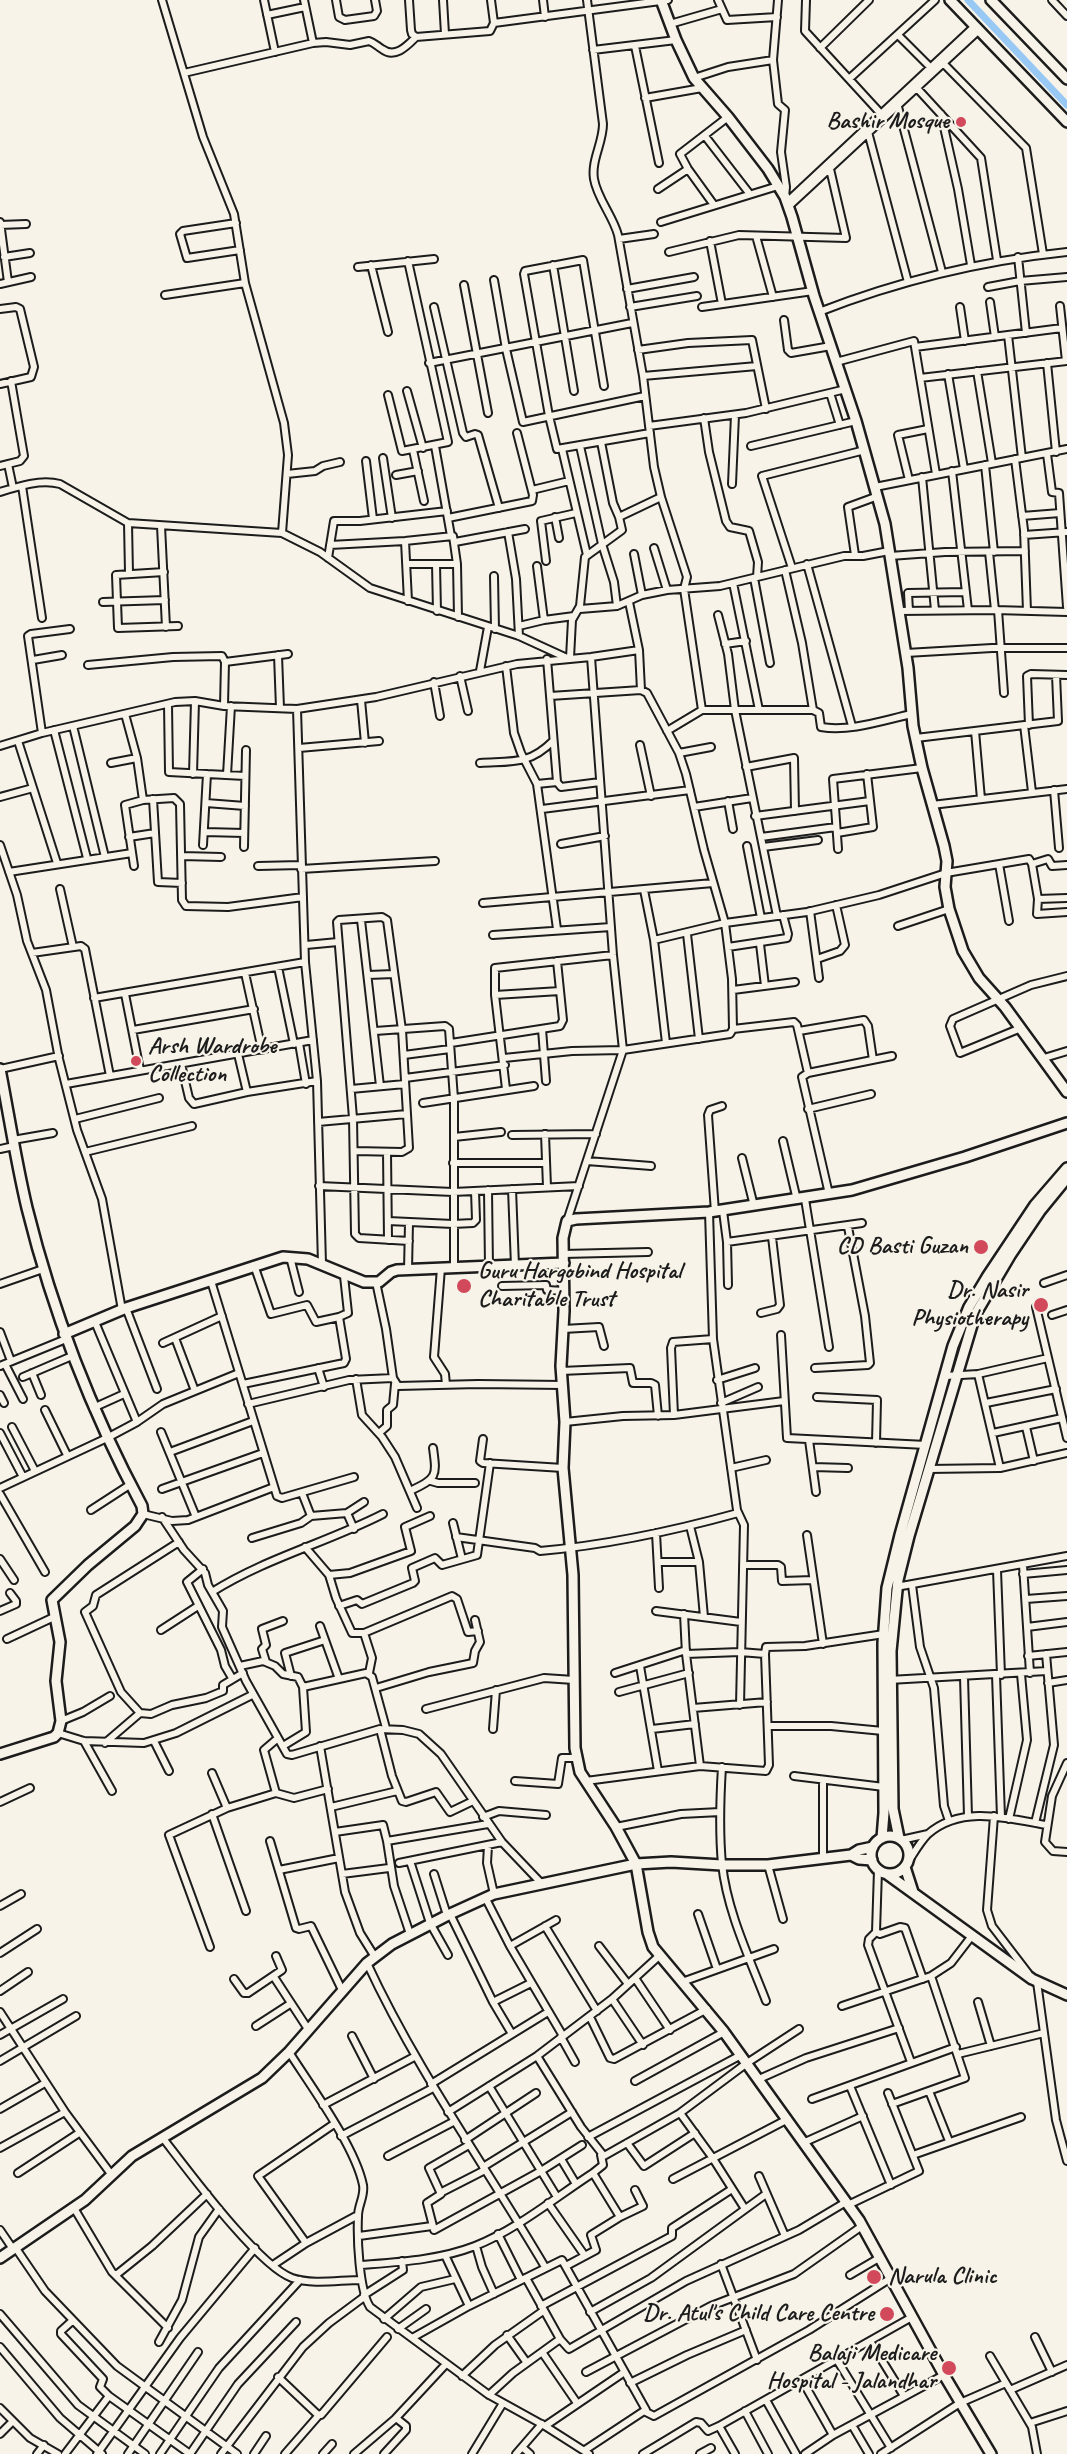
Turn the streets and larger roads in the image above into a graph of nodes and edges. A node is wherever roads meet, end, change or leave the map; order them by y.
1 (162, 0) edge
2 (264, 0) edge
3 (336, 0) edge
4 (375, 0) edge
5 (409, 0) edge
6 (443, 0) edge
7 (492, 0) edge
8 (543, 0) edge
9 (587, 0) edge
10 (718, 0) edge
11 (778, 0) edge
12 (806, 0) edge
13 (869, 0) edge
14 (935, 0) edge
15 (950, 0) edge
16 (991, 0) edge
17 (1052, 0) edge
18 (663, 1) edge
19 (304, 4) edge
20 (722, 9) junction
21 (588, 11) junction
22 (267, 15) junction
23 (1067, 16) edge
24 (545, 17) junction
25 (777, 17) junction
26 (494, 23) junction
27 (670, 24) junction
28 (977, 28) junction
29 (445, 34) junction
30 (898, 34) junction
31 (416, 37) junction
32 (676, 40) junction
33 (313, 43) junction
34 (635, 46) junction
35 (820, 48) junction
36 (593, 50) junction
37 (275, 52) junction
38 (773, 60) junction
39 (943, 63) junction
40 (930, 67) junction
41 (184, 73) junction
42 (694, 78) junction
43 (1067, 79) edge
44 (849, 80) junction
45 (915, 86) junction
46 (702, 88) junction
47 (645, 98) junction
48 (897, 102) junction
49 (941, 113) junction
50 (882, 116) junction
51 (728, 117) junction
52 (1067, 122) edge
53 (867, 130) junction
54 (705, 136) junction
55 (659, 163) dead end
56 (688, 169) junction
57 (830, 169) junction
58 (778, 186) junction
59 (658, 189) dead end
60 (748, 193) junction
61 (787, 202) junction
62 (714, 205) junction
63 (661, 222) dead end
64 (236, 223) junction
65 (0, 224) edge
66 (26, 224) dead end
67 (654, 234) dead end
68 (756, 236) junction
69 (797, 237) junction
70 (619, 239) junction
71 (710, 241) junction
72 (240, 250) junction
73 (669, 252) dead end
74 (1067, 252) edge
75 (30, 253) dead end
76 (1043, 254) junction
77 (4, 257) junction
78 (1018, 257) junction
79 (434, 259) dead end
80 (997, 260) junction
81 (408, 261) junction
82 (553, 265) junction
83 (971, 265) junction
84 (370, 266) junction
85 (358, 267) dead end
86 (942, 272) junction
87 (31, 277) dead end
88 (694, 277) dead end
89 (1067, 277) edge
90 (494, 280) dead end
91 (1020, 281) junction
92 (8, 282) junction
93 (908, 282) junction
94 (245, 283) junction
95 (0, 284) edge
96 (464, 285) dead end
97 (988, 286) dead end
98 (627, 289) junction
99 (813, 291) junction
100 (165, 295) dead end
101 (697, 296) dead end
102 (773, 297) junction
103 (990, 302) dead end
104 (722, 304) junction
105 (1060, 306) dead end
106 (434, 307) dead end
107 (630, 307) junction
108 (702, 307) dead end
109 (960, 307) dead end
110 (0, 309) edge
111 (819, 312) junction
112 (784, 320) dead end
113 (632, 323) junction
114 (1062, 328) junction
115 (388, 332) dead end
116 (595, 332) junction
117 (1026, 333) junction
118 (1008, 335) junction
119 (995, 337) junction
120 (565, 338) junction
121 (965, 341) junction
122 (535, 343) junction
123 (831, 346) junction
124 (915, 347) junction
125 (506, 349) junction
126 (638, 350) junction
127 (476, 354) junction
128 (446, 360) junction
129 (1066, 361) edge
130 (836, 362) junction
131 (429, 363) junction
132 (1047, 363) junction
133 (757, 366) junction
134 (1013, 367) junction
135 (977, 371) junction
136 (948, 375) junction
137 (643, 376) junction
138 (920, 378) junction
139 (11, 381) junction
140 (0, 384) edge
141 (604, 386) dead end
142 (846, 389) junction
143 (407, 391) dead end
144 (574, 391) dead end
145 (830, 393) junction
146 (388, 395) dead end
147 (645, 396) junction
148 (766, 409) junction
149 (488, 413) dead end
150 (735, 415) junction
151 (549, 416) junction
152 (704, 418) junction
153 (856, 421) junction
154 (840, 425) junction
155 (649, 429) junction
156 (928, 429) junction
157 (517, 433) dead end
158 (601, 442) junction
159 (435, 446) junction
160 (580, 446) junction
161 (752, 447) dead end
162 (423, 448) junction
163 (1067, 449) edge
164 (413, 450) junction
165 (562, 450) junction
166 (865, 450) junction
167 (1056, 452) junction
168 (1047, 454) junction
169 (383, 458) dead end
170 (1019, 459) junction
171 (366, 461) dead end
172 (340, 462) dead end
173 (8, 464) junction
174 (988, 464) junction
175 (0, 466) edge
176 (964, 469) junction
177 (418, 471) junction
178 (952, 471) junction
179 (287, 474) junction
180 (936, 474) junction
181 (396, 476) dead end
182 (922, 477) junction
183 (909, 480) junction
184 (569, 481) junction
185 (732, 484) dead end
186 (22, 486) junction
187 (13, 488) junction
188 (532, 490) junction
189 (0, 492) edge
190 (876, 492) junction
191 (661, 497) junction
192 (424, 501) dead end
193 (499, 508) junction
194 (576, 513) junction
195 (1060, 513) junction
196 (448, 515) junction
197 (1022, 516) junction
198 (555, 517) junction
199 (619, 517) junction
200 (392, 518) junction
201 (373, 519) junction
202 (128, 523) junction
203 (161, 526) junction
204 (525, 529) dead end
205 (508, 532) junction
206 (1064, 532) edge
207 (282, 533) junction
208 (1024, 535) junction
209 (451, 536) junction
210 (559, 538) dead end
211 (405, 542) junction
212 (455, 542) junction
213 (602, 544) junction
214 (330, 545) junction
215 (654, 548) dead end
216 (1025, 551) junction
217 (962, 552) junction
218 (992, 552) junction
219 (890, 553) junction
220 (930, 553) junction
221 (634, 554) dead end
222 (587, 555) junction
223 (855, 555) junction
224 (328, 558) junction
225 (546, 561) dead end
226 (407, 564) junction
227 (436, 564) junction
228 (457, 564) junction
229 (807, 564) junction
230 (537, 566) dead end
231 (792, 568) junction
232 (785, 570) junction
233 (164, 572) junction
234 (129, 573) junction
235 (494, 576) dead end
236 (755, 577) junction
237 (733, 583) junction
238 (684, 589) junction
239 (668, 590) junction
240 (934, 592) junction
241 (966, 592) junction
242 (642, 596) junction
243 (165, 600) junction
244 (408, 601) junction
245 (103, 602) dead end
246 (116, 602) junction
247 (628, 602) junction
248 (617, 606) junction
249 (1067, 607) edge
250 (580, 609) junction
251 (935, 610) junction
252 (968, 610) junction
253 (996, 610) junction
254 (437, 611) junction
255 (904, 611) junction
256 (1028, 611) junction
257 (1067, 612) edge
258 (718, 615) dead end
259 (574, 616) junction
260 (458, 617) junction
261 (42, 618) dead end
262 (544, 620) junction
263 (178, 626) dead end
264 (519, 626) junction
265 (166, 627) junction
266 (492, 628) junction
267 (70, 629) dead end
268 (519, 636) junction
269 (746, 641) junction
270 (725, 644) junction
271 (1000, 648) junction
272 (1067, 648) edge
273 (639, 650) junction
274 (906, 653) junction
275 (288, 654) dead end
276 (62, 655) dead end
277 (278, 655) junction
278 (591, 657) junction
279 (569, 658) junction
280 (547, 659) junction
281 (33, 660) junction
282 (225, 662) junction
283 (770, 663) dead end
284 (88, 665) dead end
285 (506, 666) junction
286 (480, 671) junction
287 (1056, 675) junction
288 (1067, 675) edge
289 (460, 676) junction
290 (434, 682) junction
291 (641, 690) junction
292 (593, 692) junction
293 (1004, 693) dead end
294 (550, 696) junction
295 (361, 700) junction
296 (195, 701) junction
297 (168, 704) junction
298 (227, 706) junction
299 (280, 708) junction
300 (297, 709) junction
301 (702, 710) junction
302 (735, 710) junction
303 (813, 710) junction
304 (468, 711) dead end
305 (759, 711) junction
306 (125, 714) junction
307 (912, 714) junction
308 (440, 716) dead end
309 (1026, 725) junction
310 (73, 726) junction
311 (852, 726) junction
312 (54, 730) junction
313 (667, 731) junction
314 (975, 731) junction
315 (42, 733) junction
316 (916, 738) junction
317 (18, 741) junction
318 (380, 741) dead end
319 (553, 741) junction
320 (365, 743) junction
321 (0, 746) edge
322 (640, 746) dead end
323 (711, 747) dead end
324 (299, 748) junction
325 (246, 750) dead end
326 (678, 753) junction
327 (137, 758) junction
328 (524, 760) junction
329 (111, 763) dead end
330 (480, 763) dead end
331 (746, 767) junction
332 (922, 768) junction
333 (193, 774) junction
334 (207, 774) junction
335 (867, 774) junction
336 (226, 775) junction
337 (245, 776) junction
338 (557, 782) junction
339 (600, 782) junction
340 (537, 784) junction
341 (33, 788) junction
342 (1067, 789) edge
343 (690, 790) junction
344 (1054, 790) junction
345 (1032, 792) junction
346 (651, 796) junction
347 (0, 797) edge
348 (752, 798) junction
349 (981, 799) junction
350 (143, 800) junction
351 (153, 800) junction
352 (728, 801) junction
353 (870, 801) junction
354 (206, 803) junction
355 (602, 803) junction
356 (932, 805) junction
357 (245, 806) junction
358 (834, 806) junction
359 (694, 807) junction
360 (542, 808) junction
361 (795, 811) junction
362 (755, 816) junction
363 (733, 829) dead end
364 (837, 830) junction
365 (205, 832) junction
366 (155, 833) junction
367 (244, 833) junction
368 (605, 836) junction
369 (129, 837) junction
370 (761, 837) junction
371 (818, 840) dead end
372 (561, 844) dead end
373 (0, 845) edge
374 (203, 845) dead end
375 (747, 846) dead end
376 (244, 847) dead end
377 (763, 847) junction
378 (1059, 848) dead end
379 (838, 849) dead end
380 (132, 853) junction
381 (182, 855) junction
382 (105, 857) junction
383 (87, 858) junction
384 (221, 858) dead end
385 (435, 861) dead end
386 (57, 863) junction
387 (999, 864) junction
388 (1032, 864) junction
389 (1067, 865) edge
390 (134, 866) dead end
391 (258, 866) dead end
392 (301, 867) junction
393 (9, 872) junction
394 (946, 873) junction
395 (182, 883) junction
396 (713, 883) junction
397 (60, 889) dead end
398 (644, 890) junction
399 (608, 892) junction
400 (303, 897) junction
401 (553, 898) junction
402 (1067, 898) edge
403 (1038, 899) junction
404 (483, 903) dead end
405 (836, 905) junction
406 (949, 909) junction
407 (810, 911) junction
408 (1067, 912) edge
409 (780, 915) junction
410 (760, 918) junction
411 (361, 920) junction
412 (1009, 921) dead end
413 (725, 922) junction
414 (898, 926) dead end
415 (611, 927) junction
416 (557, 929) junction
417 (687, 934) junction
418 (493, 935) dead end
419 (654, 940) junction
420 (338, 942) junction
421 (759, 944) junction
422 (306, 945) junction
423 (72, 947) junction
424 (728, 947) junction
425 (32, 953) junction
426 (613, 955) junction
427 (817, 959) junction
428 (557, 961) junction
429 (305, 962) junction
430 (278, 966) junction
431 (245, 973) junction
432 (394, 974) junction
433 (368, 975) junction
434 (1067, 976) edge
435 (819, 978) dead end
436 (795, 982) dead end
437 (765, 986) junction
438 (733, 990) junction
439 (560, 991) junction
440 (125, 994) junction
441 (495, 996) junction
442 (94, 998) junction
443 (999, 1000) junction
444 (254, 1009) junction
445 (1021, 1028) junction
446 (542, 1029) junction
447 (733, 1029) junction
448 (133, 1030) junction
449 (402, 1030) junction
450 (799, 1030) junction
451 (375, 1031) junction
452 (502, 1035) junction
453 (699, 1039) junction
454 (313, 1040) junction
455 (296, 1043) junction
456 (666, 1043) junction
457 (451, 1046) junction
458 (262, 1050) junction
459 (622, 1050) junction
460 (1067, 1051) edge
461 (544, 1053) junction
462 (238, 1054) junction
463 (404, 1055) junction
464 (58, 1056) junction
465 (892, 1056) dead end
466 (1044, 1058) junction
467 (873, 1060) junction
468 (504, 1061) junction
469 (181, 1064) junction
470 (140, 1070) junction
471 (0, 1071) edge
472 (453, 1072) junction
473 (808, 1073) junction
474 (110, 1076) junction
475 (405, 1081) junction
476 (546, 1081) dead end
477 (317, 1082) junction
478 (66, 1084) junction
479 (306, 1084) junction
480 (380, 1086) junction
481 (534, 1086) dead end
482 (351, 1089) junction
483 (506, 1089) junction
484 (247, 1092) junction
485 (1067, 1092) edge
486 (871, 1094) dead end
487 (159, 1098) dead end
488 (454, 1099) junction
489 (423, 1103) dead end
490 (722, 1106) dead end
491 (808, 1109) junction
492 (407, 1114) junction
493 (353, 1118) junction
494 (75, 1119) junction
495 (318, 1122) junction
496 (1067, 1123) edge
497 (192, 1126) dead end
498 (53, 1132) dead end
499 (501, 1132) dead end
500 (545, 1134) junction
501 (596, 1134) junction
502 (512, 1135) dead end
503 (454, 1137) junction
504 (783, 1142) dead end
505 (14, 1143) junction
506 (0, 1149) edge
507 (355, 1151) junction
508 (85, 1152) junction
509 (387, 1152) junction
510 (742, 1158) dead end
511 (587, 1161) junction
512 (453, 1163) junction
513 (546, 1163) junction
514 (651, 1166) dead end
515 (1067, 1168) edge
516 (1067, 1178) edge
517 (320, 1186) junction
518 (579, 1186) junction
519 (356, 1188) junction
520 (547, 1188) junction
521 (388, 1189) junction
522 (512, 1190) junction
523 (475, 1191) junction
524 (488, 1191) junction
525 (453, 1192) junction
526 (829, 1194) junction
527 (801, 1200) junction
528 (754, 1206) junction
529 (716, 1212) junction
530 (388, 1221) junction
531 (567, 1221) junction
532 (409, 1223) junction
533 (862, 1223) dead end
534 (453, 1224) junction
535 (848, 1227) junction
536 (811, 1232) junction
537 (772, 1237) junction
538 (388, 1240) junction
539 (409, 1241) junction
540 (727, 1242) junction
541 (648, 1252) dead end
542 (290, 1256) junction
543 (563, 1259) junction
544 (322, 1264) junction
545 (254, 1265) junction
546 (515, 1266) junction
547 (489, 1267) junction
548 (441, 1268) junction
549 (454, 1268) junction
550 (43, 1269) junction
551 (408, 1270) junction
552 (1067, 1275) edge
553 (344, 1276) junction
554 (211, 1281) junction
555 (376, 1282) junction
556 (1044, 1283) dead end
557 (0, 1284) edge
558 (728, 1285) dead end
559 (502, 1286) dead end
560 (564, 1291) junction
561 (299, 1292) dead end
562 (1036, 1307) dead end
563 (124, 1309) junction
564 (1067, 1310) edge
565 (760, 1313) dead end
566 (1052, 1315) dead end
567 (222, 1316) junction
568 (339, 1317) junction
569 (95, 1322) junction
570 (562, 1329) junction
571 (0, 1332) edge
572 (781, 1335) dead end
573 (65, 1336) junction
574 (175, 1338) junction
575 (713, 1339) junction
576 (163, 1342) dead end
577 (604, 1346) dead end
578 (829, 1347) dead end
579 (72, 1356) junction
580 (1048, 1358) junction
581 (5, 1364) edge
582 (318, 1368) junction
583 (755, 1368) dead end
584 (815, 1368) dead end
585 (561, 1371) junction
586 (32, 1373) junction
587 (239, 1373) junction
588 (978, 1374) junction
589 (945, 1376) junction
590 (955, 1376) junction
591 (23, 1377) dead end
592 (356, 1379) junction
593 (717, 1380) junction
594 (394, 1381) junction
595 (243, 1384) junction
596 (446, 1385) junction
597 (562, 1385) junction
598 (324, 1387) junction
599 (758, 1387) dead end
600 (157, 1389) dead end
601 (1056, 1389) junction
602 (195, 1391) junction
603 (124, 1394) junction
604 (0, 1395) edge
605 (41, 1395) dead end
606 (817, 1397) dead end
607 (23, 1399) dead end
608 (784, 1401) junction
609 (4, 1403) dead end
610 (986, 1403) junction
611 (248, 1404) junction
612 (721, 1407) junction
613 (93, 1408) junction
614 (45, 1410) dead end
615 (1063, 1413) edge
616 (674, 1415) junction
617 (658, 1416) junction
618 (253, 1421) junction
619 (137, 1422) junction
620 (565, 1422) junction
621 (12, 1427) dead end
622 (1026, 1427) junction
623 (161, 1432) dead end
624 (0, 1433) edge
625 (379, 1433) junction
626 (993, 1433) junction
627 (107, 1438) junction
628 (1067, 1438) edge
629 (483, 1439) dead end
630 (809, 1440) junction
631 (876, 1443) junction
632 (926, 1445) junction
633 (433, 1448) dead end
634 (170, 1452) junction
635 (262, 1453) junction
636 (1067, 1453) edge
637 (67, 1455) junction
638 (766, 1460) dead end
639 (1034, 1461) junction
640 (490, 1463) junction
641 (813, 1467) junction
642 (563, 1468) junction
643 (731, 1468) junction
644 (848, 1468) dead end
645 (999, 1468) junction
646 (924, 1469) junction
647 (35, 1471) junction
648 (23, 1477) junction
649 (354, 1477) dead end
650 (431, 1480) junction
651 (182, 1481) junction
652 (475, 1483) dead end
653 (130, 1484) junction
654 (274, 1487) junction
655 (0, 1488) edge
656 (162, 1490) dead end
657 (410, 1491) junction
658 (816, 1492) dead end
659 (302, 1493) junction
660 (0, 1494) edge
661 (364, 1502) dead end
662 (417, 1508) dead end
663 (91, 1510) dead end
664 (347, 1513) junction
665 (738, 1513) junction
666 (143, 1514) junction
667 (383, 1514) dead end
668 (311, 1516) junction
669 (430, 1516) dead end
670 (162, 1517) junction
671 (196, 1517) junction
672 (453, 1523) dead end
673 (690, 1526) junction
674 (354, 1529) junction
675 (656, 1533) junction
676 (807, 1535) dead end
677 (456, 1537) junction
678 (252, 1538) dead end
679 (479, 1539) junction
680 (179, 1542) junction
681 (305, 1547) junction
682 (571, 1549) junction
683 (1067, 1556) edge
684 (0, 1559) edge
685 (462, 1559) junction
686 (658, 1562) junction
687 (699, 1562) junction
688 (743, 1565) junction
689 (1023, 1565) junction
690 (203, 1569) junction
691 (997, 1570) junction
692 (1067, 1570) edge
693 (45, 1572) dead end
694 (1023, 1574) junction
695 (329, 1575) junction
696 (14, 1580) dead end
697 (813, 1580) junction
698 (912, 1585) junction
699 (659, 1588) dead end
700 (892, 1588) junction
701 (212, 1592) junction
702 (10, 1593) dead end
703 (1067, 1596) edge
704 (1026, 1599) junction
705 (198, 1606) junction
706 (339, 1606) junction
707 (0, 1611) edge
708 (656, 1611) dead end
709 (684, 1614) junction
710 (54, 1617) junction
711 (704, 1617) junction
712 (476, 1620) dead end
713 (283, 1621) dead end
714 (741, 1622) junction
715 (1067, 1622) edge
716 (320, 1626) dead end
717 (1027, 1627) junction
718 (161, 1630) dead end
719 (478, 1631) junction
720 (364, 1633) junction
721 (884, 1634) junction
722 (7, 1639) dead end
723 (325, 1640) junction
724 (823, 1644) junction
725 (686, 1652) junction
726 (740, 1652) junction
727 (1067, 1652) edge
728 (765, 1654) junction
729 (1046, 1654) junction
730 (1028, 1656) junction
731 (266, 1662) junction
732 (240, 1666) junction
733 (640, 1666) junction
734 (1047, 1671) junction
735 (243, 1673) junction
736 (369, 1673) junction
737 (615, 1673) dead end
738 (689, 1673) junction
739 (1030, 1673) junction
740 (1021, 1674) junction
741 (999, 1675) junction
742 (291, 1676) junction
743 (964, 1677) junction
744 (232, 1678) junction
745 (931, 1678) junction
746 (339, 1679) junction
747 (574, 1680) junction
748 (1067, 1680) edge
749 (887, 1681) junction
750 (1048, 1683) junction
751 (644, 1685) junction
752 (303, 1687) junction
753 (376, 1688) junction
754 (496, 1690) junction
755 (619, 1692) dead end
756 (252, 1695) junction
757 (110, 1696) dead end
758 (767, 1702) junction
759 (740, 1705) junction
760 (693, 1708) junction
761 (426, 1709) dead end
762 (140, 1713) junction
763 (61, 1721) junction
764 (695, 1724) junction
765 (768, 1726) junction
766 (383, 1729) junction
767 (493, 1729) dead end
768 (652, 1730) junction
769 (883, 1731) junction
770 (58, 1733) junction
771 (278, 1738) junction
772 (84, 1741) junction
773 (153, 1741) junction
774 (105, 1743) junction
775 (283, 1746) junction
776 (320, 1746) junction
777 (0, 1754) edge
778 (576, 1758) junction
779 (1067, 1762) edge
780 (700, 1766) junction
781 (722, 1767) junction
782 (658, 1771) junction
783 (169, 1772) dead end
784 (212, 1773) dead end
785 (794, 1776) dead end
786 (823, 1780) junction
787 (515, 1781) dead end
788 (586, 1781) junction
789 (884, 1787) junction
790 (30, 1788) dead end
791 (328, 1788) junction
792 (112, 1791) dead end
793 (397, 1791) junction
794 (276, 1793) junction
795 (472, 1801) junction
796 (0, 1802) edge
797 (331, 1807) junction
798 (227, 1808) junction
799 (720, 1812) junction
800 (212, 1814) junction
801 (546, 1815) dead end
802 (968, 1816) junction
803 (998, 1817) junction
804 (483, 1818) junction
805 (1010, 1819) junction
806 (950, 1821) junction
807 (1035, 1823) junction
808 (488, 1824) junction
809 (1046, 1825) junction
810 (616, 1827) junction
811 (335, 1832) junction
812 (928, 1834) junction
813 (882, 1838) junction
814 (900, 1839) junction
815 (387, 1840) junction
816 (270, 1841) dead end
817 (502, 1842) junction
818 (488, 1846) junction
819 (873, 1847) junction
820 (1067, 1852) edge
821 (851, 1855) junction
822 (339, 1858) junction
823 (823, 1859) junction
824 (872, 1860) junction
825 (410, 1861) junction
826 (399, 1863) dead end
827 (636, 1864) junction
828 (768, 1864) junction
829 (907, 1864) junction
830 (722, 1865) junction
831 (389, 1868) junction
832 (279, 1870) junction
833 (878, 1870) junction
834 (342, 1874) junction
835 (434, 1874) dead end
836 (888, 1874) junction
837 (541, 1883) junction
838 (21, 1894) dead end
839 (489, 1895) junction
840 (914, 1895) junction
841 (0, 1906) edge
842 (246, 1911) dead end
843 (449, 1914) junction
844 (698, 1914) dead end
845 (783, 1919) dead end
846 (556, 1920) dead end
847 (430, 1923) junction
848 (545, 1926) junction
849 (37, 1929) dead end
850 (876, 1932) junction
851 (410, 1934) junction
852 (971, 1936) junction
853 (510, 1946) junction
854 (599, 1946) dead end
855 (210, 1947) dead end
856 (774, 1949) dead end
857 (0, 1953) edge
858 (448, 1955) dead end
859 (276, 1956) dead end
860 (659, 1956) junction
861 (749, 1957) junction
862 (371, 1960) junction
863 (717, 1968) junction
864 (28, 1972) dead end
865 (931, 1976) junction
866 (274, 1977) junction
867 (635, 1978) junction
868 (234, 1979) dead end
869 (923, 1979) junction
870 (1035, 1981) junction
871 (682, 1982) junction
872 (531, 1983) junction
873 (628, 1984) junction
874 (342, 1990) junction
875 (0, 1991) edge
876 (885, 1991) junction
877 (1067, 1995) edge
878 (63, 1999) dead end
879 (612, 1999) junction
880 (766, 2001) dead end
881 (493, 2002) junction
882 (978, 2002) dead end
883 (290, 2004) junction
884 (842, 2006) dead end
885 (707, 2009) junction
886 (597, 2010) junction
887 (0, 2012) edge
888 (548, 2012) junction
889 (76, 2016) dead end
890 (590, 2017) junction
891 (256, 2026) dead end
892 (899, 2028) junction
893 (308, 2029) junction
894 (799, 2029) dead end
895 (10, 2030) junction
896 (670, 2030) junction
897 (724, 2032) junction
898 (1044, 2033) junction
899 (512, 2034) junction
900 (0, 2035) edge
901 (351, 2036) dead end
902 (562, 2037) junction
903 (643, 2045) junction
904 (991, 2046) junction
905 (22, 2048) junction
906 (957, 2051) junction
907 (289, 2052) junction
908 (537, 2056) junction
909 (414, 2057) junction
910 (744, 2059) junction
911 (0, 2061) edge
912 (575, 2062) dead end
913 (911, 2062) junction
914 (374, 2079) junction
915 (759, 2079) junction
916 (635, 2081) dead end
917 (45, 2083) junction
918 (432, 2086) junction
919 (489, 2086) junction
920 (850, 2086) junction
921 (929, 2091) junction
922 (536, 2093) dead end
923 (888, 2093) dead end
924 (812, 2099) dead end
925 (892, 2104) junction
926 (323, 2105) junction
927 (0, 2109) edge
928 (64, 2112) junction
929 (448, 2112) junction
930 (572, 2112) junction
931 (680, 2113) junction
932 (507, 2114) junction
933 (863, 2116) junction
934 (1021, 2117) dead end
935 (788, 2119) junction
936 (453, 2122) junction
937 (334, 2124) junction
938 (79, 2133) junction
939 (695, 2133) junction
940 (341, 2136) junction
941 (162, 2137) junction
942 (588, 2137) junction
943 (949, 2141) junction
944 (524, 2142) junction
945 (805, 2142) junction
946 (467, 2143) junction
947 (627, 2143) junction
948 (582, 2145) dead end
949 (0, 2148) edge
950 (601, 2155) junction
951 (913, 2155) junction
952 (388, 2156) dead end
953 (1066, 2156) edge
954 (712, 2157) junction
955 (561, 2159) junction
956 (484, 2168) junction
957 (541, 2171) junction
958 (18, 2173) dead end
959 (593, 2173) junction
960 (111, 2174) junction
961 (759, 2176) dead end
962 (673, 2179) dead end
963 (576, 2184) junction
964 (891, 2185) junction
965 (732, 2189) junction
966 (635, 2190) dead end
967 (440, 2193) junction
968 (207, 2194) junction
969 (502, 2194) junction
970 (766, 2194) junction
971 (557, 2197) junction
972 (548, 2203) junction
973 (847, 2204) junction
974 (74, 2208) junction
975 (219, 2209) junction
976 (745, 2209) junction
977 (358, 2215) junction
978 (620, 2217) junction
979 (518, 2222) junction
980 (432, 2226) junction
981 (862, 2226) junction
982 (0, 2230) edge
983 (498, 2234) junction
984 (359, 2236) junction
985 (785, 2236) junction
986 (306, 2243) junction
987 (476, 2246) junction
988 (14, 2248) junction
989 (255, 2248) junction
990 (445, 2255) junction
991 (585, 2256) junction
992 (0, 2258) edge
993 (879, 2258) junction
994 (402, 2261) junction
995 (721, 2264) junction
996 (273, 2265) junction
997 (361, 2265) junction
998 (566, 2266) junction
999 (544, 2267) junction
1000 (116, 2275) junction
1001 (850, 2275) dead end
1002 (891, 2278) junction
1003 (523, 2279) junction
1004 (300, 2280) junction
1005 (361, 2280) junction
1006 (455, 2280) junction
1007 (577, 2288) junction
1008 (494, 2294) junction
1009 (364, 2296) junction
1010 (735, 2297) junction
1011 (470, 2306) junction
1012 (542, 2309) junction
1013 (426, 2310) dead end
1014 (590, 2312) junction
1015 (0, 2314) edge
1016 (912, 2317) junction
1017 (384, 2319) junction
1018 (72, 2321) junction
1019 (296, 2322) dead end
1020 (168, 2328) junction
1021 (398, 2329) junction
1022 (600, 2330) junction
1023 (746, 2330) junction
1024 (507, 2335) junction
1025 (387, 2337) dead end
1026 (1035, 2337) dead end
1027 (412, 2338) junction
1028 (560, 2339) junction
1029 (159, 2342) dead end
1030 (870, 2342) junction
1031 (0, 2347) edge
1032 (198, 2352) dead end
1033 (542, 2352) junction
1034 (990, 2356) dead end
1035 (615, 2357) junction
1036 (757, 2360) junction
1037 (837, 2360) junction
1038 (527, 2362) junction
1039 (446, 2364) junction
1040 (1067, 2365) edge
1041 (586, 2372) dead end
1042 (1052, 2372) junction
1043 (624, 2373) junction
1044 (944, 2375) junction
1045 (462, 2376) junction
1046 (278, 2378) junction
1047 (802, 2380) junction
1048 (630, 2383) junction
1049 (1006, 2383) junction
1050 (143, 2387) junction
1051 (1010, 2390) junction
1052 (489, 2395) junction
1053 (108, 2396) junction
1054 (904, 2396) junction
1055 (766, 2400) junction
1056 (164, 2402) junction
1057 (503, 2403) junction
1058 (577, 2403) junction
1059 (960, 2403) junction
1060 (0, 2408) edge
1061 (127, 2409) junction
1062 (646, 2410) junction
1063 (745, 2411) junction
1064 (1067, 2411) edge
1065 (319, 2415) junction
1066 (870, 2415) junction
1067 (93, 2417) junction
1068 (184, 2417) junction
1069 (396, 2418) junction
1070 (12, 2422) junction
1071 (1030, 2423) junction
1072 (148, 2425) junction
1073 (543, 2425) junction
1074 (852, 2425) junction
1075 (719, 2426) junction
1076 (112, 2431) junction
1077 (205, 2432) junction
1078 (0, 2434) edge
1079 (833, 2435) junction
1080 (80, 2436) junction
1081 (266, 2436) dead end
1082 (169, 2440) junction
1083 (332, 2444) dead end
1084 (44, 2445) junction
1085 (134, 2446) junction
1086 (226, 2446) junction
1087 (522, 2447) junction
1088 (711, 2448) dead end
1089 (891, 2448) junction
1090 (587, 2452) edge
1091 (99, 2453) edge
1092 (37, 2454) edge
1093 (58, 2454) edge
1094 (65, 2454) edge
1095 (128, 2454) edge
1096 (146, 2454) edge
1097 (160, 2454) edge
1098 (221, 2454) edge
1099 (237, 2454) edge
1100 (254, 2454) edge
1101 (285, 2454) edge
1102 (323, 2454) edge
1103 (354, 2454) edge
1104 (384, 2454) edge
1105 (472, 2454) edge
1106 (516, 2454) edge
1107 (530, 2454) edge
1108 (643, 2454) edge
1109 (700, 2454) edge
1110 (735, 2454) edge
1111 (768, 2454) edge
1112 (796, 2454) edge
1113 (805, 2454) edge
1114 (869, 2454) edge
1115 (881, 2454) edge
1116 (991, 2454) edge
1117 (1037, 2454) edge

1 - 41 street
2 - 22 street
3 - 4 street
5 - 31 street
6 - 29 street
7 - 26 street
8 - 24 street
9 - 21 street
10 - 20 street
11 - 25 street
12 - 35 street
13 - 35 street
14 - 30 street
15 - 28 street
16 - 43 street
17 - 23 street
18 - 21 street
18 - 27 street
19 - 22 street
19 - 33 street
20 - 25 street
20 - 27 street
21 - 24 street
21 - 36 street
22 - 37 street
24 - 26 street
25 - 38 street
26 - 29 street
27 - 32 street
28 - 39 street
28 - 40 street
28 - 52 street
29 - 31 street
30 - 40 street
30 - 44 street
31 - 33 street
32 - 34 street
32 - 42 street
33 - 37 street
34 - 36 street
34 - 47 street
35 - 44 street
36 - 70 street
37 - 41 street
38 - 42 street
38 - 61 street
39 - 45 street
39 - 76 street
40 - 45 street
41 - 64 street
42 - 46 street
44 - 50 street
45 - 48 street
45 - 49 street
46 - 47 street
46 - 51 street
47 - 55 street
48 - 50 street
48 - 86 street
49 - 80 street
49 - 83 street
50 - 53 street
51 - 54 street
51 - 58 street
53 - 57 street
53 - 61 street
53 - 93 street
54 - 56 street
54 - 60 street
56 - 59 street
56 - 62 street
57 - 61 street
57 - 69 street
58 - 60 street
58 - 61 street
60 - 62 street
61 - 69 street
62 - 63 street
64 - 72 street
64 - 72 street
65 - 66 street
65 - 77 street
67 - 70 street
68 - 69 street
68 - 71 street
68 - 102 street
69 - 99 street
70 - 98 street
71 - 73 street
71 - 104 street
72 - 94 street
74 - 76 street
75 - 77 street
76 - 78 street
77 - 92 street
78 - 80 street
78 - 91 street
79 - 81 street
80 - 83 street
81 - 84 street
81 - 131 street
82 - 116 street
82 - 120 street
82 - 122 street
83 - 86 street
84 - 85 street
84 - 115 street
86 - 93 street
87 - 92 street
88 - 98 street
89 - 91 street
90 - 125 street
91 - 97 street
91 - 117 street
92 - 95 street
93 - 111 street
94 - 100 street
94 - 179 street
96 - 127 street
98 - 107 street
99 - 102 street
99 - 111 street
101 - 107 street
102 - 104 street
103 - 119 street
104 - 108 street
105 - 114 street
106 - 128 street
107 - 113 street
109 - 121 street
110 - 139 street
111 - 123 street
112 - 123 street
113 - 116 street
113 - 126 street
114 - 117 street
114 - 129 street
116 - 120 street
116 - 141 street
117 - 118 street
118 - 119 street
118 - 134 street
119 - 121 street
120 - 122 street
120 - 144 street
121 - 124 street
122 - 125 street
122 - 151 street
123 - 130 street
124 - 130 street
124 - 138 street
125 - 127 street
125 - 151 street
126 - 133 street
126 - 137 street
127 - 128 street
127 - 149 street
128 - 131 street
128 - 193 street
129 - 132 street
130 - 142 street
131 - 159 street
132 - 134 street
132 - 167 street
133 - 137 street
133 - 148 street
134 - 135 street
134 - 170 street
135 - 136 street
135 - 174 street
136 - 138 street
136 - 176 street
137 - 147 street
138 - 156 street
139 - 140 street
139 - 173 street
142 - 145 street
142 - 153 street
143 - 162 street
145 - 148 street
145 - 154 street
146 - 164 street
147 - 151 street
147 - 155 street
148 - 150 street
150 - 152 street
150 - 185 street
151 - 165 street
152 - 155 street
152 - 236 street
153 - 154 street
153 - 166 street
154 - 161 street
155 - 158 street
155 - 191 street
156 - 180 street
156 - 183 street
157 - 188 street
158 - 160 street
158 - 199 street
159 - 162 street
159 - 196 street
160 - 165 street
160 - 213 street
162 - 164 street
163 - 167 street
164 - 177 street
165 - 184 street
166 - 190 street
166 - 231 street
167 - 168 street
168 - 170 street
168 - 195 street
169 - 200 street
170 - 174 street
170 - 197 street
171 - 201 street
172 - 179 street
173 - 175 street
173 - 187 street
174 - 176 street
174 - 218 street
176 - 178 street
177 - 181 street
177 - 192 street
178 - 180 street
178 - 217 street
179 - 207 street
180 - 182 street
182 - 183 street
182 - 220 street
183 - 190 street
184 - 188 street
184 - 194 street
186 - 187 street
186 - 202 street
186 - 261 street
187 - 189 street
188 - 193 street
190 - 219 street
190 - 223 street
191 - 199 street
191 - 238 street
193 - 196 street
194 - 198 street
194 - 222 street
195 - 197 street
195 - 206 street
196 - 200 street
196 - 209 street
197 - 208 street
198 - 210 street
198 - 225 street
199 - 213 street
200 - 201 street
201 - 214 street
202 - 203 street
202 - 234 street
203 - 207 street
203 - 233 street
204 - 205 street
205 - 212 street
205 - 264 street
206 - 208 street
206 - 249 street
207 - 224 street
208 - 216 street
209 - 211 street
209 - 212 street
211 - 214 street
211 - 226 street
212 - 228 street
213 - 222 street
213 - 248 street
214 - 224 street
215 - 239 street
216 - 218 street
216 - 256 street
217 - 218 street
217 - 220 street
217 - 241 street
218 - 253 street
219 - 220 street
219 - 223 street
219 - 255 street
220 - 240 street
221 - 242 street
222 - 250 street
223 - 229 street
224 - 244 street
226 - 227 street
226 - 244 street
227 - 228 street
227 - 254 street
228 - 260 street
229 - 231 street
229 - 311 street
230 - 262 street
231 - 232 street
232 - 236 street
232 - 303 street
233 - 234 street
233 - 243 street
234 - 246 street
235 - 266 street
236 - 237 street
236 - 283 street
237 - 238 street
237 - 269 street
238 - 239 street
238 - 301 street
239 - 242 street
240 - 241 street
240 - 251 street
240 - 255 street
241 - 252 street
242 - 247 street
243 - 246 street
243 - 265 street
244 - 254 street
245 - 246 street
246 - 265 street
247 - 248 street
247 - 273 street
248 - 250 street
250 - 259 street
251 - 252 street
251 - 255 street
252 - 253 street
253 - 256 street
253 - 271 street
254 - 260 street
255 - 274 street
256 - 257 street
258 - 270 street
259 - 262 street
259 - 279 street
260 - 266 street
262 - 264 street
263 - 265 street
264 - 268 street
266 - 268 street
266 - 286 street
267 - 281 street
268 - 279 street
269 - 270 street
269 - 305 street
270 - 302 street
271 - 272 street
271 - 274 street
271 - 293 street
273 - 278 street
273 - 291 street
274 - 307 street
275 - 277 street
276 - 281 street
277 - 282 street
277 - 299 street
278 - 279 street
278 - 292 street
279 - 280 street
280 - 285 street
280 - 294 street
281 - 315 street
282 - 284 street
282 - 298 street
285 - 286 street
285 - 328 street
286 - 289 street
287 - 288 street
287 - 309 street
287 - 309 street
289 - 290 street
289 - 304 street
290 - 295 street
290 - 308 street
291 - 292 street
291 - 313 street
292 - 294 street
292 - 339 street
294 - 319 street
295 - 300 street
295 - 320 street
296 - 297 street
296 - 298 street
296 - 333 street
297 - 306 street
297 - 333 street
298 - 299 street
298 - 336 street
299 - 300 street
300 - 324 street
301 - 302 street
301 - 313 street
302 - 305 street
302 - 331 street
303 - 305 street
303 - 311 street
306 - 310 street
306 - 327 street
307 - 311 street
307 - 316 street
309 - 314 street
309 - 345 street
310 - 312 street
310 - 382 street
312 - 315 street
312 - 383 street
313 - 326 street
314 - 316 street
314 - 349 street
315 - 317 street
316 - 332 street
317 - 321 street
317 - 341 street
318 - 320 street
319 - 328 street
319 - 338 street
320 - 324 street
322 - 346 street
323 - 326 street
324 - 392 street
325 - 337 street
326 - 343 street
327 - 329 street
327 - 350 street
328 - 330 street
328 - 340 street
331 - 348 street
331 - 361 street
332 - 335 street
332 - 356 street
333 - 334 street
334 - 336 street
334 - 354 street
335 - 353 street
335 - 358 street
336 - 337 street
337 - 357 street
338 - 339 street
338 - 340 street
339 - 355 street
340 - 360 street
341 - 347 street
341 - 386 street
342 - 344 street
343 - 346 street
343 - 359 street
344 - 345 street
344 - 378 street
345 - 349 street
346 - 355 street
348 - 352 street
348 - 362 street
349 - 356 street
350 - 351 street
350 - 369 street
351 - 366 street
351 - 381 street
352 - 359 street
352 - 363 street
353 - 358 street
353 - 364 street
354 - 357 street
354 - 365 street
355 - 360 street
355 - 368 street
356 - 394 street
357 - 367 street
358 - 361 street
358 - 364 street
359 - 396 street
360 - 401 street
361 - 362 street
362 - 370 street
364 - 370 street
364 - 379 street
365 - 367 street
365 - 374 street
366 - 369 street
366 - 395 street
367 - 376 street
368 - 372 street
368 - 399 street
369 - 380 street
370 - 377 street
371 - 377 street
373 - 393 street
375 - 410 street
377 - 409 street
380 - 382 street
380 - 390 street
381 - 384 street
381 - 395 street
382 - 383 street
383 - 386 street
385 - 392 street
386 - 393 street
387 - 388 street
387 - 394 street
387 - 412 street
388 - 389 street
388 - 403 street
391 - 392 street
392 - 400 street
393 - 425 street
394 - 405 street
394 - 406 street
395 - 400 street
396 - 398 street
396 - 413 street
397 - 423 street
398 - 399 street
398 - 419 street
399 - 401 street
399 - 415 street
400 - 422 street
401 - 404 street
401 - 416 street
402 - 403 street
403 - 408 street
405 - 407 street
405 - 427 street
406 - 414 street
406 - 443 street
407 - 409 street
407 - 427 street
409 - 410 street
409 - 421 street
410 - 413 street
411 - 420 street
411 - 432 street
411 - 433 street
413 - 417 street
413 - 424 street
415 - 416 street
415 - 426 street
416 - 418 street
417 - 419 street
417 - 453 street
419 - 456 street
420 - 422 street
420 - 482 street
421 - 424 street
421 - 437 street
422 - 429 street
423 - 425 street
423 - 442 street
424 - 438 street
425 - 464 street
426 - 428 street
426 - 459 street
427 - 435 street
428 - 439 street
428 - 441 street
429 - 430 street
429 - 454 street
430 - 431 street
430 - 455 street
431 - 440 street
431 - 444 street
432 - 433 street
432 - 449 street
433 - 451 street
434 - 443 street
436 - 437 street
437 - 438 street
438 - 447 street
439 - 441 street
439 - 446 street
440 - 442 street
440 - 448 street
441 - 452 street
442 - 474 street
443 - 445 street
443 - 445 street
444 - 448 street
444 - 458 street
445 - 466 street
446 - 452 street
446 - 461 street
447 - 450 street
447 - 453 street
448 - 470 street
449 - 451 street
449 - 457 street
449 - 463 street
450 - 467 street
450 - 473 street
451 - 480 street
452 - 457 street
452 - 468 street
453 - 456 street
454 - 455 street
454 - 477 street
455 - 458 street
455 - 479 street
456 - 459 street
457 - 463 street
457 - 472 street
458 - 462 street
459 - 461 street
459 - 501 street
460 - 466 street
461 - 468 street
461 - 476 street
462 - 469 street
462 - 484 street
463 - 475 street
464 - 471 street
464 - 478 street
465 - 467 street
466 - 485 street
467 - 473 street
468 - 472 street
468 - 483 street
469 - 470 street
469 - 484 street
470 - 474 street
471 - 505 street
472 - 475 street
472 - 488 street
473 - 491 street
474 - 478 street
475 - 480 street
475 - 492 street
477 - 479 street
477 - 495 street
478 - 494 street
479 - 484 street
480 - 482 street
481 - 483 street
482 - 493 street
483 - 488 street
486 - 491 street
487 - 494 street
488 - 489 street
488 - 503 street
490 - 529 street
491 - 526 street
492 - 493 street
492 - 509 street
493 - 495 street
493 - 507 street
494 - 508 street
495 - 517 street
496 - 526 street
497 - 508 street
498 - 505 street
499 - 503 street
500 - 501 street
500 - 502 street
500 - 513 street
501 - 511 street
503 - 512 street
504 - 527 street
505 - 506 street
505 - 550 street
507 - 509 street
507 - 519 street
508 - 563 street
509 - 521 street
510 - 528 street
511 - 514 street
511 - 518 street
512 - 513 street
512 - 525 street
513 - 520 street
515 - 589 street
516 - 590 street
517 - 519 street
517 - 544 street
518 - 520 street
518 - 531 street
519 - 521 street
519 - 538 street
520 - 522 street
521 - 525 street
521 - 530 street
522 - 524 street
522 - 546 street
523 - 524 street
523 - 525 street
523 - 534 street
524 - 547 street
525 - 534 street
526 - 527 street
527 - 528 street
527 - 536 street
528 - 529 street
529 - 531 street
529 - 540 street
529 - 575 street
530 - 532 street
530 - 538 street
531 - 543 street
532 - 534 street
532 - 539 street
533 - 535 street
534 - 549 street
535 - 536 street
535 - 584 street
536 - 537 street
536 - 578 street
537 - 540 street
537 - 565 street
538 - 539 street
539 - 551 street
540 - 558 street
541 - 543 street
542 - 544 street
542 - 545 street
542 - 561 street
543 - 546 street
543 - 560 street
544 - 553 street
545 - 554 street
545 - 568 street
546 - 547 street
547 - 549 street
548 - 549 street
548 - 551 street
548 - 596 street
550 - 557 street
550 - 573 street
551 - 555 street
552 - 556 street
553 - 555 street
553 - 568 street
554 - 563 street
554 - 567 street
555 - 594 street
559 - 560 street
560 - 570 street
562 - 580 street
563 - 569 street
563 - 600 street
564 - 566 street
567 - 574 street
567 - 587 street
568 - 582 street
569 - 573 street
569 - 603 street
570 - 577 street
570 - 585 street
571 - 581 street
572 - 608 street
573 - 579 street
573 - 581 street
574 - 576 street
574 - 602 street
575 - 593 street
575 - 616 street
579 - 586 street
579 - 613 street
580 - 588 street
580 - 601 street
581 - 607 street
582 - 595 street
582 - 598 street
583 - 593 street
585 - 597 street
585 - 617 street
586 - 591 street
586 - 605 street
587 - 595 street
587 - 602 street
588 - 590 street
588 - 610 street
589 - 590 street
589 - 632 street
590 - 646 street
592 - 594 street
592 - 598 street
592 - 625 street
593 - 612 street
594 - 596 street
594 - 625 street
595 - 611 street
596 - 597 street
597 - 620 street
598 - 611 street
599 - 612 street
601 - 610 street
601 - 615 street
602 - 619 street
603 - 613 street
603 - 619 street
604 - 609 street
606 - 631 street
608 - 612 street
608 - 630 street
610 - 626 street
611 - 618 street
612 - 616 street
612 - 643 street
613 - 627 street
614 - 637 street
615 - 622 street
615 - 628 street
616 - 617 street
617 - 620 street
618 - 634 street
618 - 635 street
619 - 627 street
620 - 642 street
621 - 647 street
622 - 626 street
622 - 639 street
623 - 634 street
624 - 648 street
625 - 657 street
626 - 645 street
627 - 637 street
627 - 653 street
629 - 640 street
630 - 631 street
630 - 641 street
631 - 632 street
632 - 646 street
633 - 650 street
634 - 651 street
635 - 651 street
635 - 654 street
636 - 639 street
637 - 647 street
638 - 643 street
639 - 645 street
640 - 642 street
640 - 679 street
641 - 644 street
641 - 658 street
642 - 682 street
643 - 665 street
645 - 646 street
646 - 700 street
647 - 648 street
648 - 655 street
649 - 659 street
650 - 652 street
650 - 657 street
651 - 656 street
651 - 671 street
653 - 663 street
653 - 666 street
654 - 659 street
654 - 671 street
657 - 662 street
659 - 668 street
660 - 693 street
661 - 664 street
664 - 668 street
664 - 674 street
665 - 673 street
665 - 688 street
666 - 670 street
666 - 710 street
667 - 674 street
668 - 678 street
669 - 695 street
670 - 671 street
670 - 680 street
672 - 677 street
673 - 675 street
673 - 687 street
674 - 681 street
675 - 682 street
675 - 686 street
676 - 697 street
677 - 679 street
677 - 685 street
679 - 682 street
679 - 685 street
680 - 690 street
680 - 762 street
681 - 695 street
681 - 701 street
682 - 747 street
683 - 689 street
684 - 696 street
685 - 706 street
686 - 687 street
686 - 699 street
687 - 711 street
688 - 697 street
688 - 714 street
689 - 691 street
689 - 694 street
690 - 701 street
690 - 705 street
691 - 698 street
691 - 741 street
692 - 694 street
694 - 704 street
695 - 706 street
697 - 724 street
698 - 700 street
698 - 745 street
700 - 721 street
700 - 749 street
701 - 732 street
702 - 707 street
703 - 704 street
704 - 717 street
705 - 718 street
705 - 744 street
706 - 720 street
708 - 709 street
709 - 711 street
709 - 725 street
710 - 722 street
710 - 763 street
711 - 714 street
712 - 719 street
713 - 731 street
714 - 726 street
715 - 717 street
716 - 723 street
717 - 730 street
719 - 720 street
719 - 753 street
720 - 736 street
721 - 724 street
721 - 749 street
723 - 742 street
723 - 746 street
724 - 728 street
725 - 726 street
725 - 733 street
725 - 738 street
726 - 728 street
726 - 759 street
727 - 729 street
728 - 758 street
729 - 730 street
729 - 734 street
730 - 739 street
731 - 732 street
731 - 742 street
732 - 735 street
733 - 737 street
733 - 751 street
734 - 739 street
734 - 750 street
735 - 744 street
735 - 756 street
736 - 746 street
736 - 753 street
738 - 751 street
738 - 760 street
739 - 740 street
740 - 741 street
740 - 805 street
741 - 743 street
741 - 803 street
742 - 752 street
743 - 745 street
743 - 802 street
744 - 762 street
745 - 749 street
745 - 806 street
746 - 752 street
747 - 754 street
747 - 778 street
748 - 750 street
749 - 769 street
749 - 814 street
750 - 807 street
751 - 755 street
751 - 768 street
752 - 775 street
753 - 766 street
754 - 761 street
754 - 767 street
756 - 771 street
756 - 773 street
757 - 763 street
758 - 759 street
758 - 765 street
759 - 760 street
760 - 764 street
762 - 774 street
763 - 770 street
764 - 768 street
764 - 780 street
765 - 769 street
765 - 781 street
766 - 776 street
766 - 793 street
766 - 795 street
768 - 782 street
769 - 789 street
770 - 772 street
770 - 777 street
771 - 775 street
771 - 794 street
772 - 774 street
772 - 792 street
773 - 774 street
773 - 783 street
775 - 776 street
776 - 791 street
778 - 787 street
778 - 788 street
779 - 809 street
780 - 781 street
780 - 782 street
781 - 799 street
782 - 788 street
784 - 798 street
785 - 786 street
786 - 789 street
786 - 823 street
788 - 810 street
789 - 813 street
790 - 796 street
791 - 794 street
791 - 797 street
793 - 795 street
793 - 797 street
794 - 798 street
795 - 804 street
797 - 811 street
798 - 800 street
799 - 810 street
799 - 830 street
800 - 842 street
800 - 855 street
801 - 804 street
802 - 803 street
802 - 806 street
803 - 805 street
803 - 870 street
804 - 808 street
805 - 807 street
806 - 812 street
807 - 809 street
808 - 815 street
808 - 817 street
809 - 820 street
810 - 827 street
811 - 815 street
811 - 822 street
812 - 814 street
812 - 829 street
813 - 814 street
813 - 819 street
814 - 829 street
815 - 831 street
816 - 832 street
817 - 818 street
817 - 837 street
818 - 825 street
818 - 839 street
819 - 821 street
819 - 824 street
821 - 823 street
821 - 824 street
822 - 832 street
822 - 834 street
823 - 828 street
824 - 833 street
825 - 826 street
825 - 847 street
827 - 830 street
827 - 837 street
827 - 860 street
828 - 830 street
828 - 845 street
829 - 836 street
829 - 840 street
830 - 861 street
831 - 834 street
831 - 851 street
832 - 874 street
833 - 836 street
833 - 850 street
834 - 862 street
835 - 843 street
836 - 840 street
837 - 839 street
838 - 841 street
839 - 843 street
839 - 853 street
840 - 852 street
843 - 847 street
843 - 881 street
844 - 863 street
846 - 848 street
847 - 851 street
847 - 858 street
848 - 853 street
848 - 886 street
849 - 857 street
850 - 869 street
850 - 876 street
851 - 862 street
852 - 865 street
852 - 870 street
853 - 872 street
854 - 873 street
856 - 861 street
859 - 866 street
860 - 867 street
860 - 871 street
861 - 863 street
861 - 880 street
862 - 874 street
862 - 909 street
863 - 871 street
864 - 875 street
865 - 869 street
865 - 906 street
866 - 868 street
866 - 883 street
867 - 873 street
867 - 896 street
869 - 876 street
870 - 877 street
870 - 898 street
871 - 885 street
872 - 881 street
872 - 888 street
873 - 879 street
874 - 893 street
876 - 884 street
876 - 892 street
878 - 895 street
879 - 886 street
879 - 903 street
881 - 899 street
882 - 904 street
883 - 891 street
883 - 893 street
885 - 896 street
885 - 897 street
886 - 890 street
887 - 895 street
888 - 899 street
888 - 902 street
889 - 905 street
890 - 902 street
890 - 903 street
892 - 913 street
892 - 915 street
893 - 907 street
894 - 910 street
895 - 900 street
895 - 905 street
896 - 903 street
897 - 910 street
897 - 916 street
898 - 904 street
898 - 953 street
899 - 918 street
901 - 914 street
902 - 908 street
902 - 912 street
904 - 906 street
905 - 911 street
905 - 917 street
906 - 913 street
906 - 921 street
907 - 926 street
907 - 941 street
908 - 919 street
908 - 930 street
909 - 914 street
909 - 918 street
910 - 915 street
910 - 931 street
910 - 942 street
913 - 920 street
914 - 926 street
915 - 935 street
917 - 927 street
917 - 928 street
918 - 929 street
918 - 940 street
919 - 929 street
919 - 932 street
920 - 924 street
920 - 933 street
921 - 925 street
921 - 943 street
922 - 932 street
923 - 925 street
925 - 951 street
926 - 937 street
928 - 938 street
928 - 949 street
929 - 936 street
930 - 942 street
930 - 944 street
931 - 939 street
931 - 947 street
932 - 944 street
932 - 946 street
933 - 945 street
933 - 964 street
934 - 943 street
935 - 945 street
935 - 954 street
936 - 946 street
936 - 952 street
937 - 940 street
937 - 986 street
938 - 958 street
938 - 960 street
939 - 947 street
939 - 954 street
940 - 977 street
941 - 960 street
941 - 968 street
942 - 950 street
943 - 951 street
944 - 956 street
944 - 957 street
945 - 973 street
946 - 956 street
946 - 967 street
947 - 950 street
948 - 955 street
950 - 959 street
951 - 964 street
954 - 962 street
954 - 965 street
955 - 957 street
955 - 963 street
956 - 967 street
956 - 969 street
957 - 969 street
957 - 971 street
959 - 963 street
959 - 978 street
960 - 974 street
961 - 970 street
963 - 971 street
964 - 973 street
965 - 976 street
965 - 1007 street
966 - 978 street
967 - 980 street
968 - 975 street
968 - 1000 street
969 - 979 street
969 - 980 street
970 - 976 street
970 - 985 street
971 - 972 street
972 - 979 street
972 - 991 street
973 - 981 street
973 - 985 street
974 - 988 street
974 - 1000 street
975 - 989 street
975 - 1020 street
976 - 1014 street
977 - 984 street
977 - 986 street
978 - 991 street
979 - 983 street
979 - 999 street
980 - 984 street
981 - 993 street
981 - 1010 street
982 - 988 street
983 - 987 street
983 - 1003 street
984 - 997 street
985 - 995 street
986 - 996 street
987 - 990 street
987 - 1008 street
988 - 992 street
988 - 1018 street
989 - 996 street
989 - 1050 street
990 - 994 street
990 - 1006 street
991 - 998 street
993 - 1001 street
993 - 1002 street
994 - 997 street
994 - 1009 street
995 - 1010 street
995 - 1022 street
996 - 1004 street
997 - 1005 street
998 - 999 street
998 - 1007 street
999 - 1003 street
1000 - 1020 street
1002 - 1016 street
1002 - 1036 street
1003 - 1008 street
1003 - 1012 street
1004 - 1005 street
1004 - 1068 street
1005 - 1009 street
1006 - 1011 street
1006 - 1017 street
1007 - 1012 street
1007 - 1014 street
1008 - 1011 street
1009 - 1017 street
1009 - 1046 street
1010 - 1023 street
1010 - 1035 street
1011 - 1027 street
1012 - 1024 street
1012 - 1028 street
1013 - 1021 street
1014 - 1022 street
1015 - 1067 street
1016 - 1030 street
1016 - 1044 street
1017 - 1021 street
1018 - 1050 street
1018 - 1053 street
1019 - 1077 street
1020 - 1029 street
1021 - 1027 street
1022 - 1028 street
1022 - 1035 street
1023 - 1036 street
1023 - 1048 street
1024 - 1038 street
1024 - 1045 street
1025 - 1065 street
1026 - 1042 street
1027 - 1039 street
1028 - 1033 street
1030 - 1037 street
1030 - 1054 street
1031 - 1080 street
1032 - 1056 street
1033 - 1038 street
1033 - 1058 street
1034 - 1049 street
1035 - 1041 street
1035 - 1043 street
1036 - 1062 street
1037 - 1047 street
1037 - 1066 street
1038 - 1052 street
1039 - 1045 street
1039 - 1069 street
1040 - 1042 street
1042 - 1051 street
1043 - 1048 street
1043 - 1058 street
1044 - 1054 street
1044 - 1059 street
1045 - 1052 street
1046 - 1065 street
1046 - 1086 street
1047 - 1055 street
1047 - 1079 street
1048 - 1062 street
1049 - 1051 street
1049 - 1059 street
1050 - 1056 street
1050 - 1061 street
1051 - 1071 street
1052 - 1057 street
1053 - 1061 street
1053 - 1067 street
1054 - 1066 street
1055 - 1063 street
1055 - 1112 street
1056 - 1068 street
1056 - 1072 street
1057 - 1073 street
1057 - 1105 street
1058 - 1073 street
1059 - 1089 street
1059 - 1116 street
1060 - 1070 street
1061 - 1072 street
1061 - 1076 street
1062 - 1090 street
1063 - 1075 street
1063 - 1111 street
1064 - 1071 street
1065 - 1101 street
1066 - 1074 street
1066 - 1089 street
1067 - 1076 street
1067 - 1080 street
1068 - 1077 street
1068 - 1082 street
1069 - 1103 street
1069 - 1104 street
1070 - 1078 street
1070 - 1084 street
1071 - 1117 street
1072 - 1082 street
1072 - 1085 street
1073 - 1087 street
1073 - 1090 street
1074 - 1079 street
1074 - 1114 street
1075 - 1108 street
1075 - 1110 street
1076 - 1085 street
1076 - 1091 street
1077 - 1082 street
1077 - 1086 street
1079 - 1113 street
1080 - 1091 street
1080 - 1094 street
1081 - 1100 street
1082 - 1097 street
1083 - 1102 street
1084 - 1092 street
1084 - 1093 street
1085 - 1095 street
1085 - 1096 street
1086 - 1098 street
1086 - 1099 street
1087 - 1106 street
1087 - 1107 street
1088 - 1109 street
1089 - 1115 street

